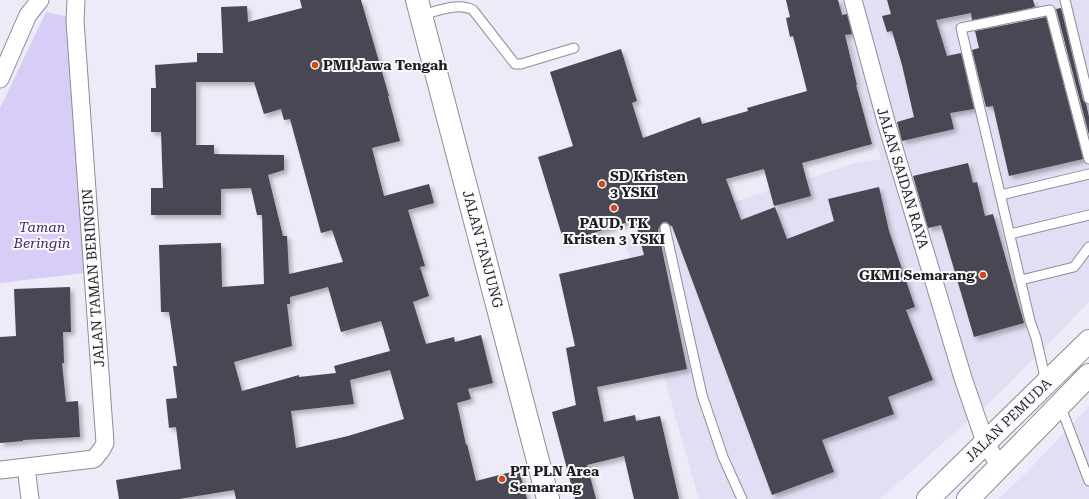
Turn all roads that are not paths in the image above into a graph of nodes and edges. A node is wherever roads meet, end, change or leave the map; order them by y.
1 (40, 0) edge
2 (76, 0) edge
3 (852, 0) edge
4 (1065, 0) edge
5 (419, 8) edge
6 (574, 48) dead end
7 (0, 80) edge
8 (1089, 99) edge
9 (1089, 159) edge
10 (1089, 174) edge
11 (1000, 195) junction
12 (1089, 215) edge
13 (664, 228) dead end
14 (1010, 234) junction
15 (1089, 247) edge
16 (1021, 280) junction
17 (1089, 341) edge
18 (1089, 375) edge
19 (1046, 383) junction
20 (1060, 406) junction
21 (985, 442) junction
22 (26, 467) junction
23 (1000, 467) junction
24 (0, 470) edge
25 (1089, 481) edge
26 (973, 497) edge
27 (30, 499) edge
28 (548, 499) edge
29 (742, 499) edge
30 (928, 499) edge

1 - 7 street
2 - 22 street, JALAN TAMAN BERINGIN
3 - 21 street, JALAN SAIDAN RAYA
4 - 8 lane
5 - 6 lane
5 - 28 main road, JALAN TANJUNG
9 - 11 lane
10 - 11 lane
11 - 14 lane
12 - 14 lane
13 - 29 lane
14 - 16 lane
15 - 16 lane
16 - 19 lane
17 - 19 main road, JALAN PEMUDA
18 - 20 main road, JALAN PEMUDA
19 - 21 main road, JALAN PEMUDA
20 - 23 main road, JALAN PEMUDA
20 - 25 lane
21 - 23 street, JALAN SAIDAN RAYA
21 - 30 main road, JALAN PEMUDA
22 - 24 street, JALAN TAMAN BERINGIN
22 - 27 street
23 - 26 main road, JALAN PEMUDA

